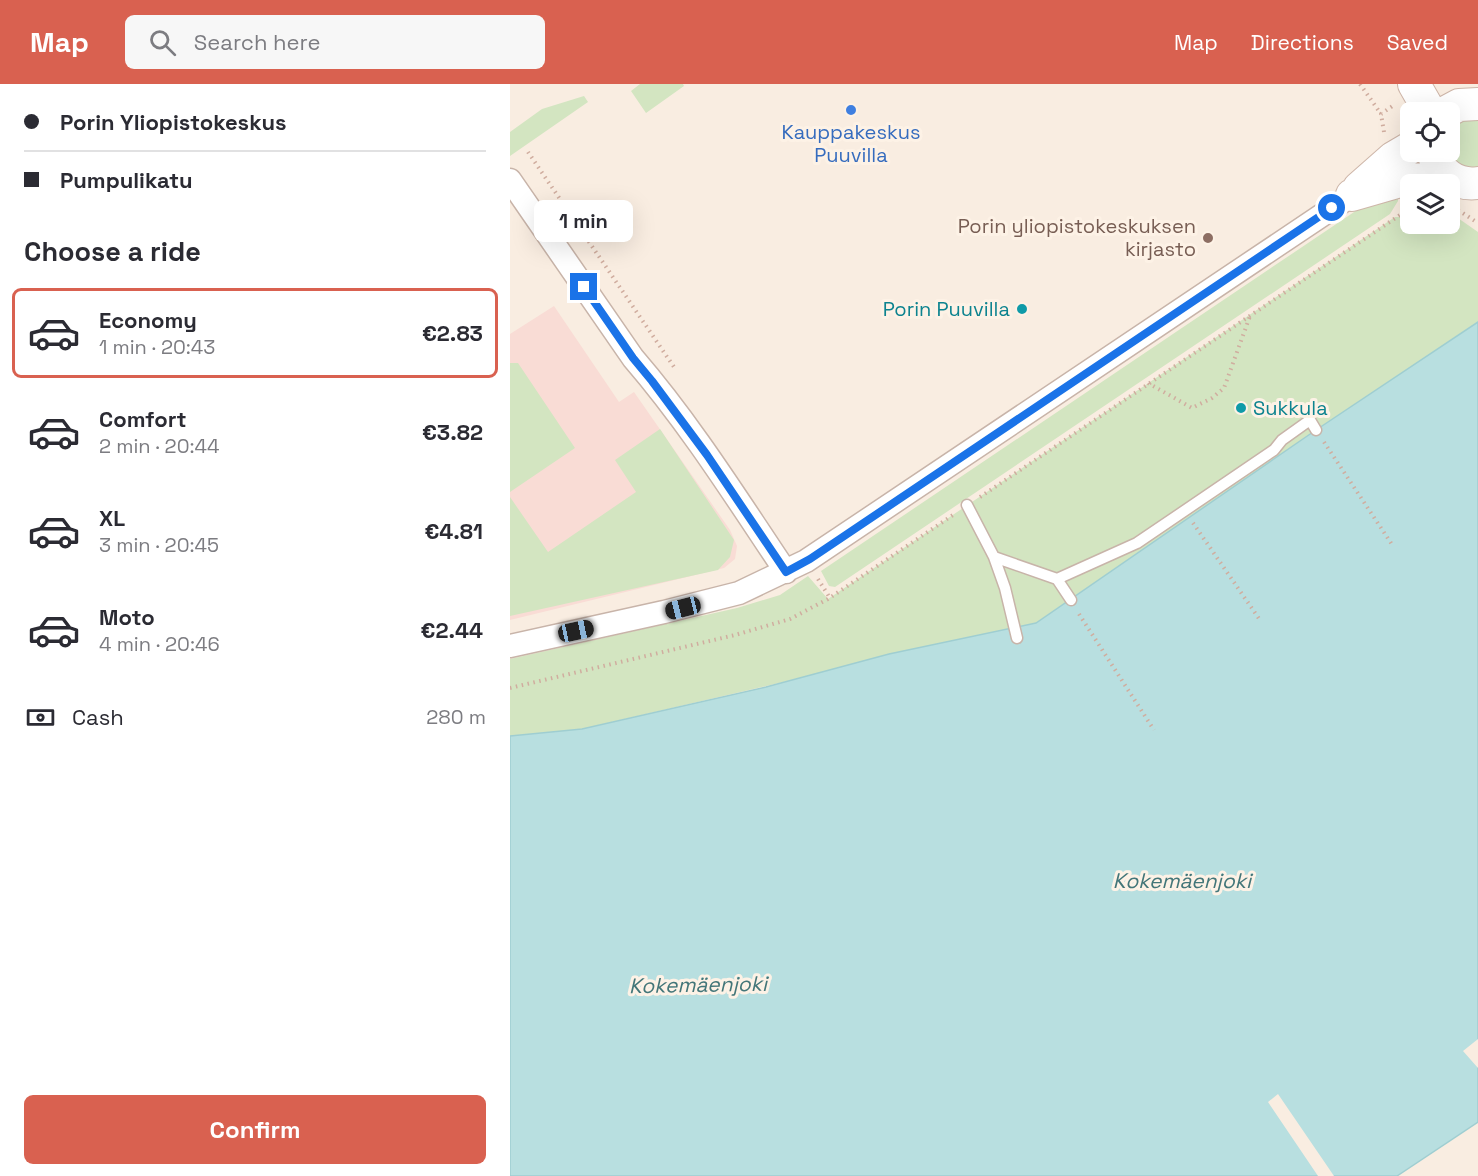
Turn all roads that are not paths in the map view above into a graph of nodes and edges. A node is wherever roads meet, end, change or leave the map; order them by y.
1 (1414, 84) edge
2 (1464, 84) edge
3 (1424, 102) edge
4 (1478, 102) edge
5 (1460, 105) edge
6 (1400, 154) edge
7 (1436, 162) edge
8 (510, 180) edge
9 (1464, 190) edge
10 (1352, 195) junction
11 (1316, 430) road end
12 (967, 506) road end
13 (994, 557) junction
14 (786, 572) junction
15 (1057, 579) junction
16 (1071, 600) road end
17 (1017, 638) dead end
18 (510, 646) edge

1 - 3 street
2 - 4 street
4 - 5 street
6 - 10 street
7 - 9 street
8 - 14 street
9 - 10 street
10 - 14 street
11 - 15 lane
12 - 13 lane
13 - 15 lane
13 - 17 lane
14 - 18 street
15 - 16 lane

